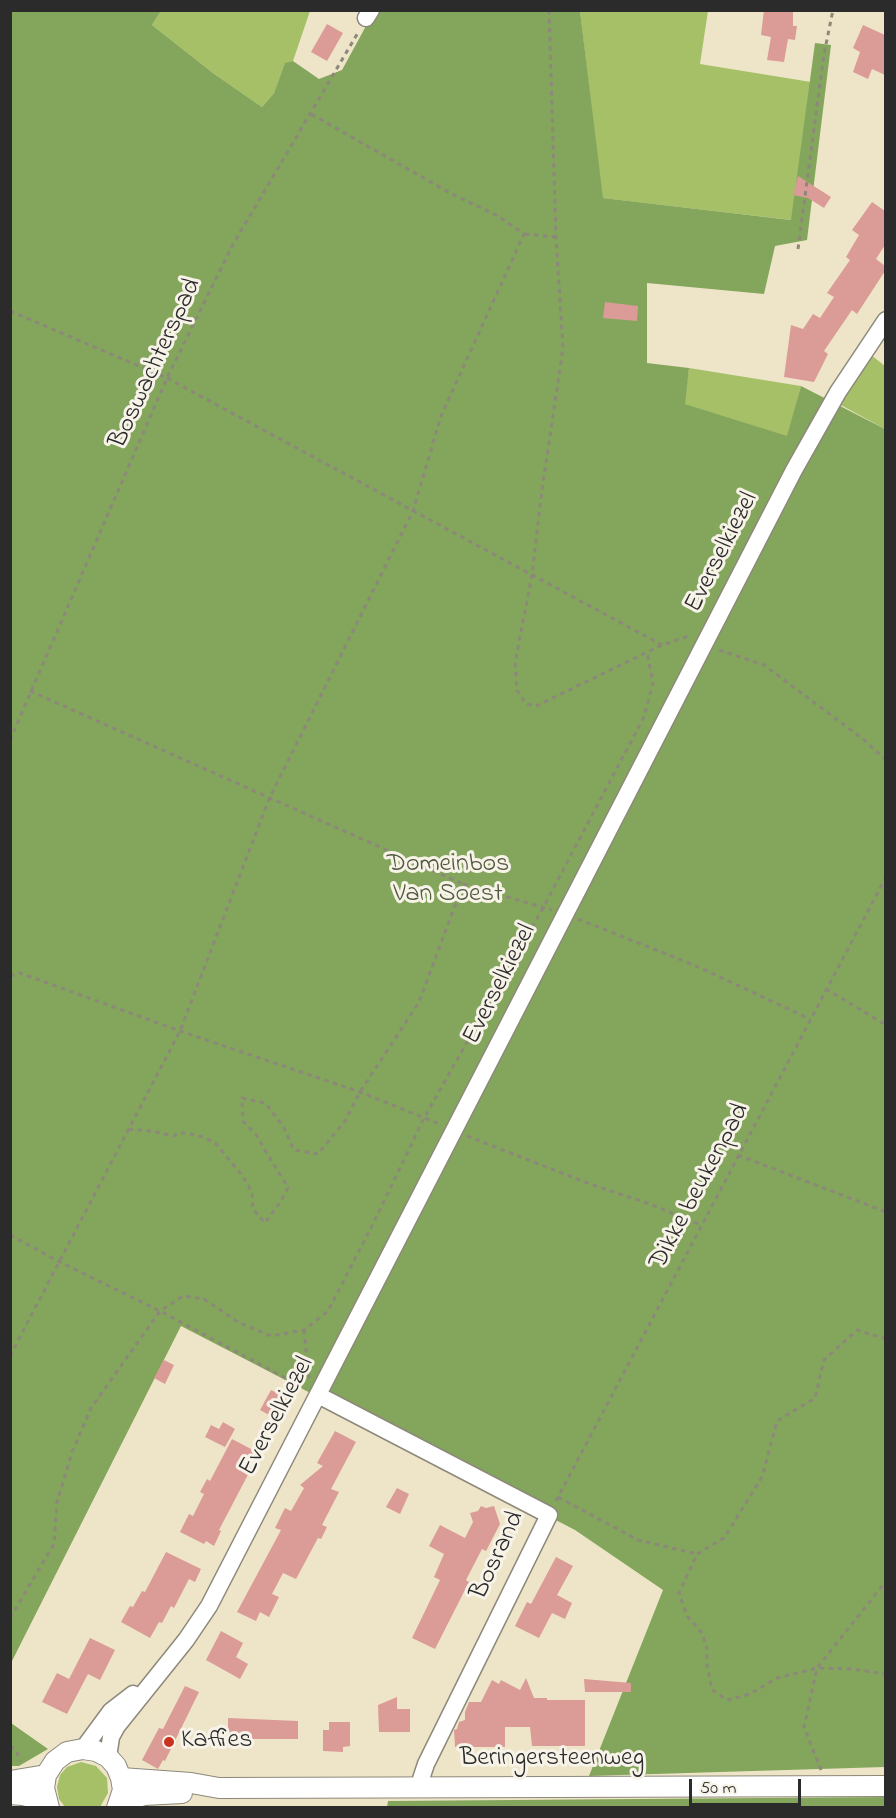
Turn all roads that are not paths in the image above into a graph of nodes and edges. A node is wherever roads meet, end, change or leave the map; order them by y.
1 (885, 320) edge
2 (318, 1395) junction
3 (160, 1673) junction
4 (83, 1749) junction
5 (108, 1757) junction
6 (18, 1775) edge
7 (46, 1775) junction
8 (121, 1778) junction
9 (885, 1786) edge
10 (219, 1788) junction
11 (418, 1788) junction
12 (10, 1794) edge
13 (47, 1804) edge
14 (118, 1805) edge

1 - 2 street, Everselkiezel
2 - 3 street, Everselkiezel
2 - 11 street, Bosrand
3 - 4 street, Everselkiezel
3 - 5 street, Everselkiezel
4 - 5 main road
4 - 7 main road
5 - 8 main road
6 - 7 main road
7 - 13 main road
8 - 10 main road, Beringersteenweg
8 - 14 main road, Beringersteenweg
9 - 11 main road, Beringersteenweg
10 - 11 main road, Beringersteenweg
10 - 14 main road, Beringersteenweg
12 - 13 main road

